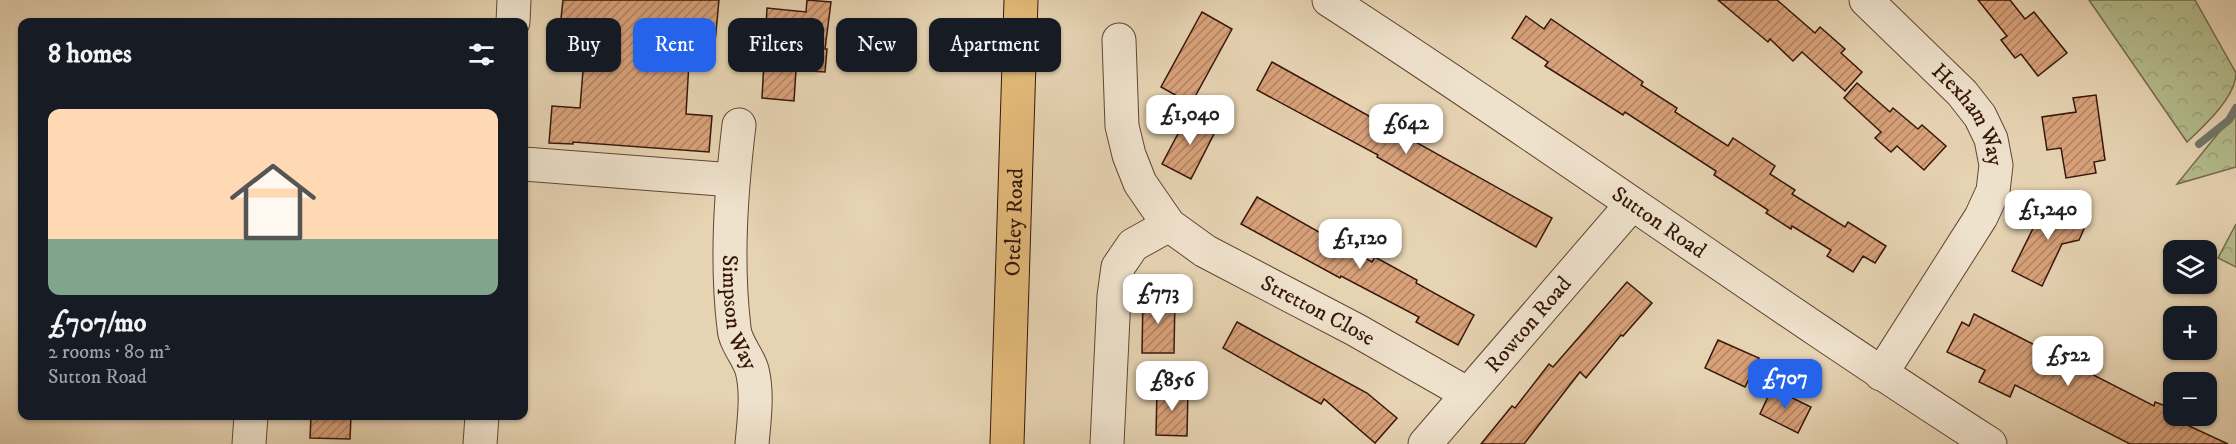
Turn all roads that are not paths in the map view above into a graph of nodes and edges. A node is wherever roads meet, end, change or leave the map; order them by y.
1 (514, 0) edge
2 (1022, 0) edge
3 (1329, 0) edge
4 (1866, 0) edge
5 (513, 18) edge
6 (1119, 40) dead end
7 (739, 125) dead end
8 (528, 164) edge
9 (733, 180) junction
10 (1632, 204) junction
11 (1169, 225) junction
12 (1881, 374) junction
13 (1468, 394) junction
14 (251, 420) edge
15 (482, 420) edge
16 (249, 444) edge
17 (480, 444) edge
18 (752, 444) edge
19 (1007, 444) edge
20 (1107, 444) edge
21 (1425, 444) edge
22 (1990, 444) edge

1 - 5 street
2 - 19 main road, Oteley Road
3 - 10 street, Sutton Road
4 - 12 street, Hexham Way
6 - 11 street, Stretton Close
7 - 9 street, Simpson Way
8 - 9 street
9 - 18 street, Simpson Way
10 - 12 street, Sutton Road
10 - 13 street, Rowton Road
11 - 13 street, Stretton Close
11 - 20 street
12 - 22 street, Sutton Road
13 - 21 street, Rowton Road
14 - 16 street
15 - 17 street

